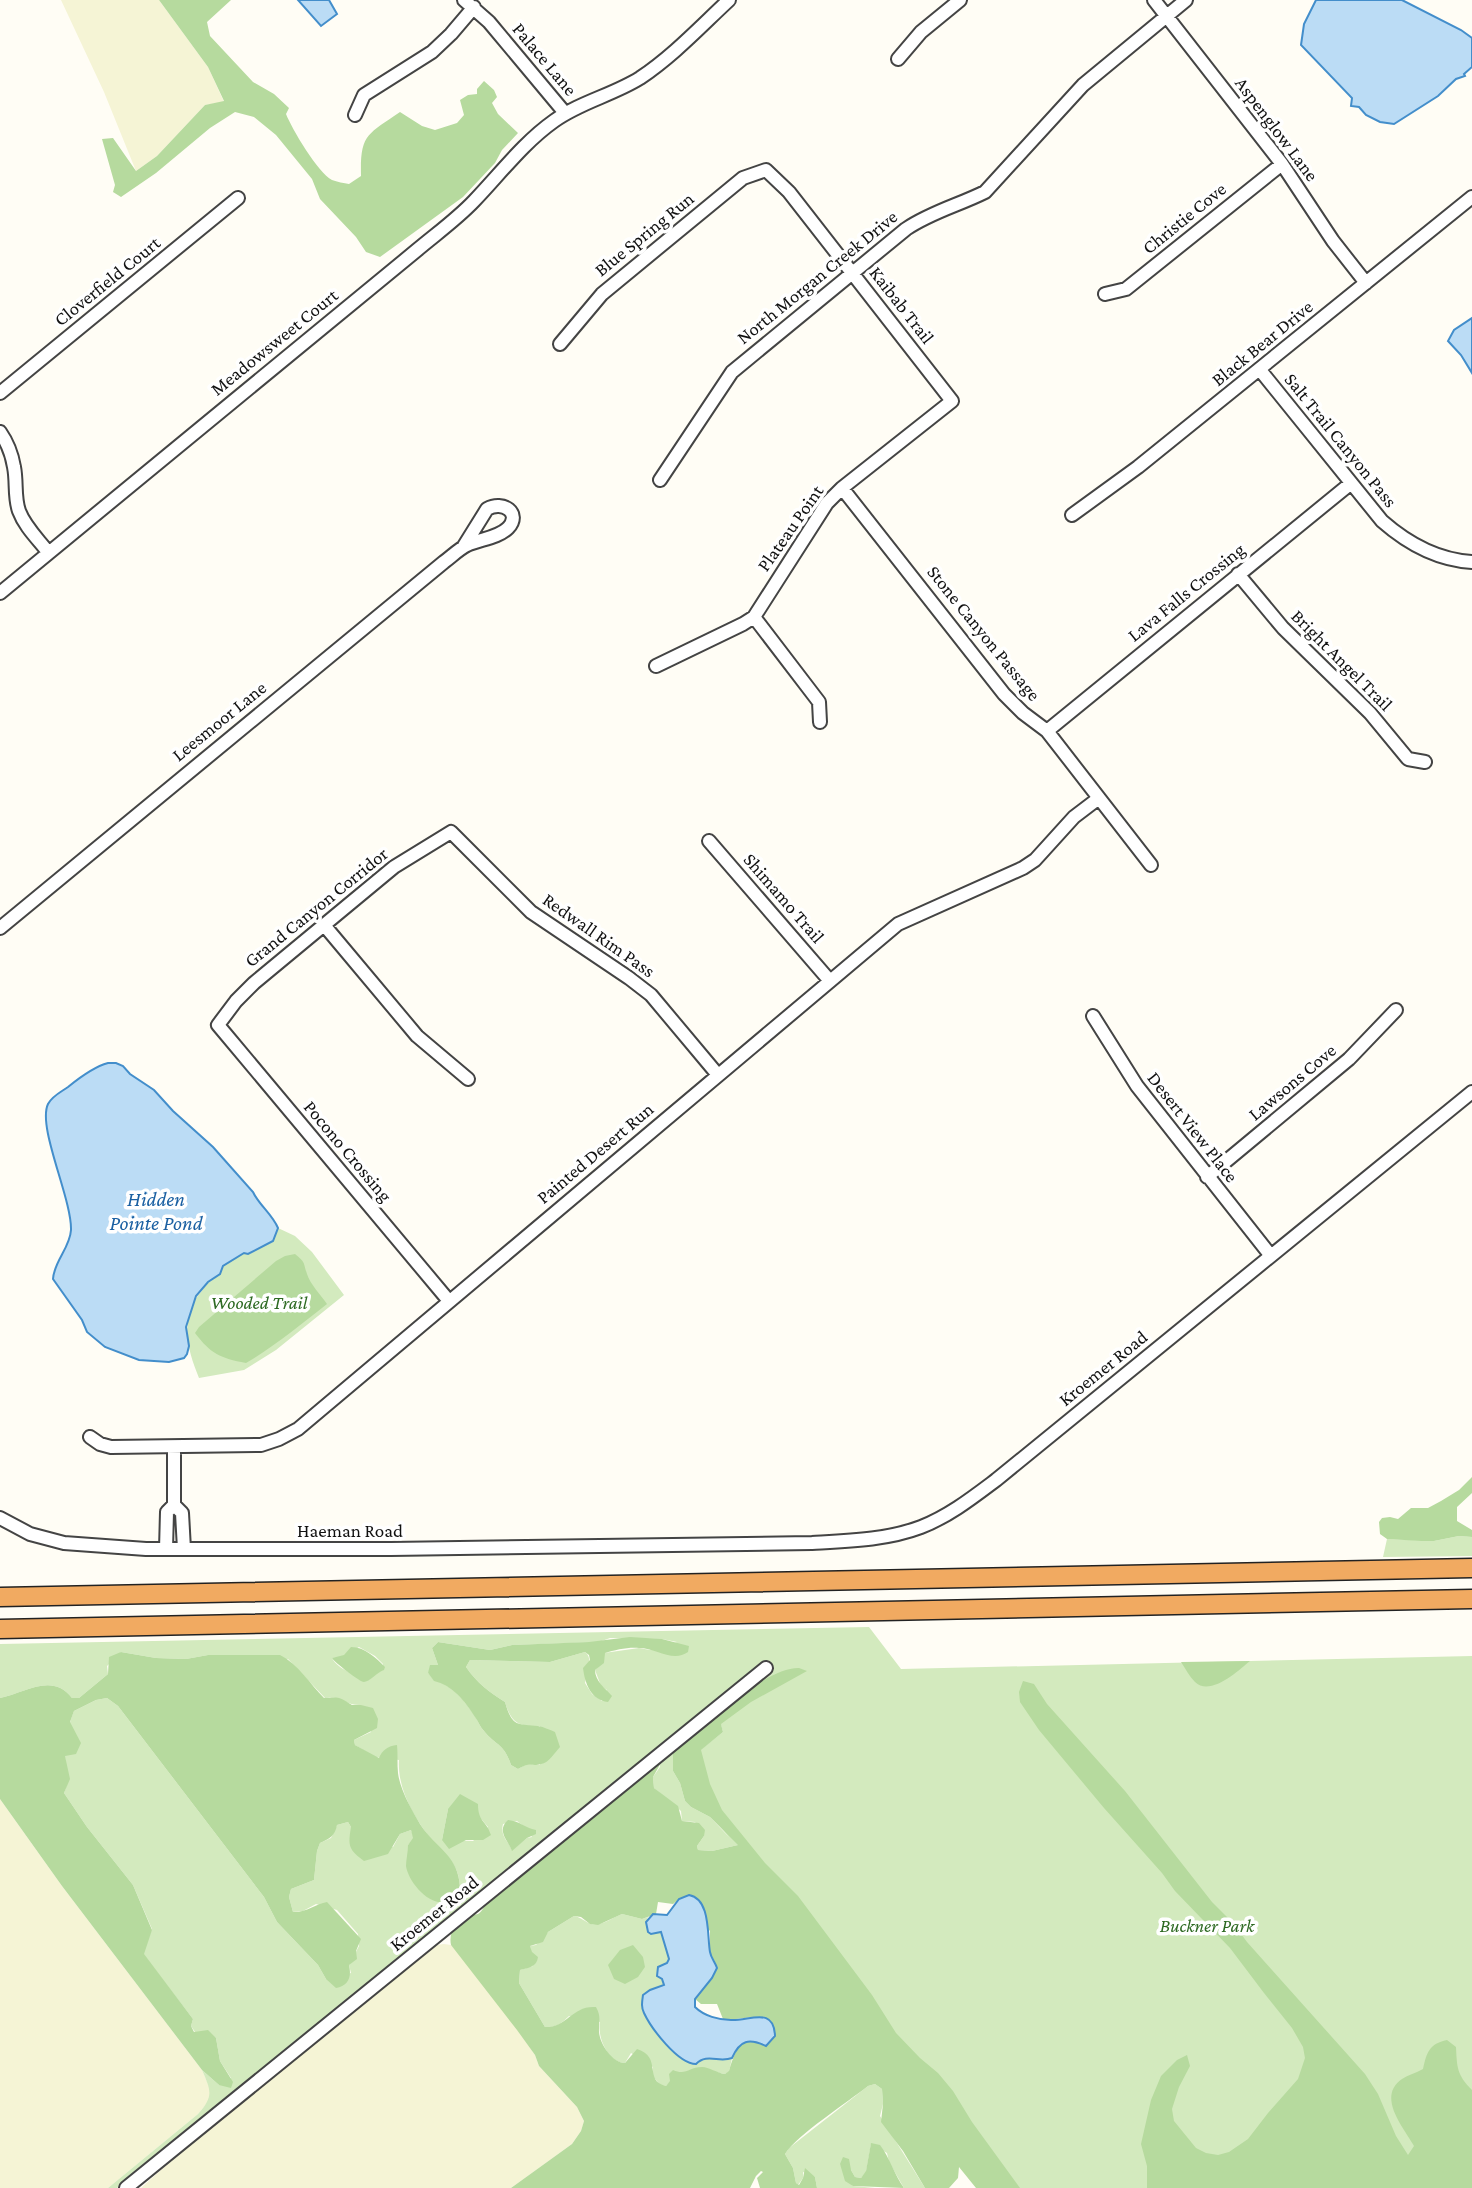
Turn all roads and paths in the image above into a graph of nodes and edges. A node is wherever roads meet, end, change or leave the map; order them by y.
1 (729, 0) edge
2 (960, 0) edge
3 (1154, 0) edge
4 (1186, 0) edge
5 (469, 4) edge
6 (1167, 16) junction
7 (898, 59) dead end
8 (565, 113) junction
9 (355, 114) dead end
10 (1282, 164) junction
11 (766, 170) joint
12 (1472, 197) edge
13 (238, 198) dead end
14 (852, 272) junction
15 (1366, 283) junction
16 (1105, 294) dead end
17 (560, 344) dead end
18 (1259, 370) junction
19 (0, 393) edge
20 (952, 401) joint
21 (0, 432) edge
22 (660, 480) dead end
23 (1350, 484) junction
24 (842, 488) junction
25 (1072, 515) dead end
26 (464, 547) dead end
27 (48, 552) junction
28 (1472, 562) edge
29 (1238, 574) junction
30 (0, 593) edge
31 (754, 617) junction
32 (656, 666) dead end
33 (820, 722) dead end
34 (1047, 732) junction
35 (1426, 762) dead end
36 (1099, 798) junction
37 (451, 832) joint
38 (709, 841) dead end
39 (1151, 864) dead end
40 (324, 925) junction
41 (0, 928) edge
42 (830, 981) junction
43 (1396, 1010) dead end
44 (1093, 1016) dead end
45 (218, 1025) joint
46 (718, 1075) junction
47 (468, 1079) dead end
48 (1472, 1092) edge
49 (1207, 1177) junction
50 (1271, 1256) junction
51 (449, 1301) junction
52 (90, 1437) dead end
53 (174, 1447) junction
54 (174, 1505) junction
55 (0, 1518) edge
56 (705, 1544) joint
57 (166, 1549) junction
58 (184, 1549) junction
59 (1472, 1568) edge
60 (0, 1597) edge
61 (1472, 1599) edge
62 (0, 1629) edge
63 (766, 1668) dead end
64 (126, 2188) edge

1 - 8 street, Meadowsweet Court
2 - 7 street
3 - 6 street, Aspenglow Lane
4 - 6 street, North Morgan Creek Drive
5 - 8 street, Palace Lane
5 - 9 street
6 - 10 street, Aspenglow Lane
6 - 14 street, North Morgan Creek Drive
8 - 27 street, Meadowsweet Court
10 - 15 street, Aspenglow Lane
10 - 16 street, Christie Cove
11 - 14 street, Kaibab Trail
11 - 17 street, Blue Spring Run
12 - 15 street, Black Bear Drive
13 - 19 street, Cloverfield Court
14 - 20 street, Kaibab Trail
14 - 22 street, North Morgan Creek Drive
15 - 18 street, Black Bear Drive
18 - 23 street, Salt Trail Canyon Pass
18 - 25 street, Black Bear Drive
20 - 24 street, Plateau Point
21 - 27 street
23 - 28 street, Salt Trail Canyon Pass
23 - 29 street, Lava Falls Crossing
24 - 31 street, Plateau Point
24 - 34 street, Stone Canyon Passage
26 - 41 street, Leesmoor Lane
27 - 30 street, Meadowsweet Court
29 - 34 street, Lava Falls Crossing
29 - 35 street, Bright Angel Trail
31 - 32 street, Plateau Point
31 - 33 street
34 - 36 street, Stone Canyon Passage
36 - 39 street, Stone Canyon Passage
36 - 42 street, Painted Desert Run
37 - 40 street, Grand Canyon Corridor
37 - 46 street, Redwall Rim Pass
38 - 42 street, Shimamo Trail
40 - 45 street, Grand Canyon Corridor
40 - 47 street
42 - 46 street, Painted Desert Run
43 - 49 street, Lawsons Cove
44 - 49 street, Desert View Place
45 - 51 street, Pocono Crossing
46 - 51 street, Painted Desert Run
48 - 50 street, Kroemer Road
49 - 50 street, Desert View Place
50 - 56 street, Kroemer Road
51 - 53 street, Painted Desert Run
52 - 53 street, Painted Desert Run
53 - 54 street
54 - 57 street
54 - 58 street
55 - 57 street, Haeman Road
56 - 58 street, Haeman Road
57 - 58 street, Haeman Road
59 - 60 highway
61 - 62 highway
63 - 64 street, Kroemer Road

